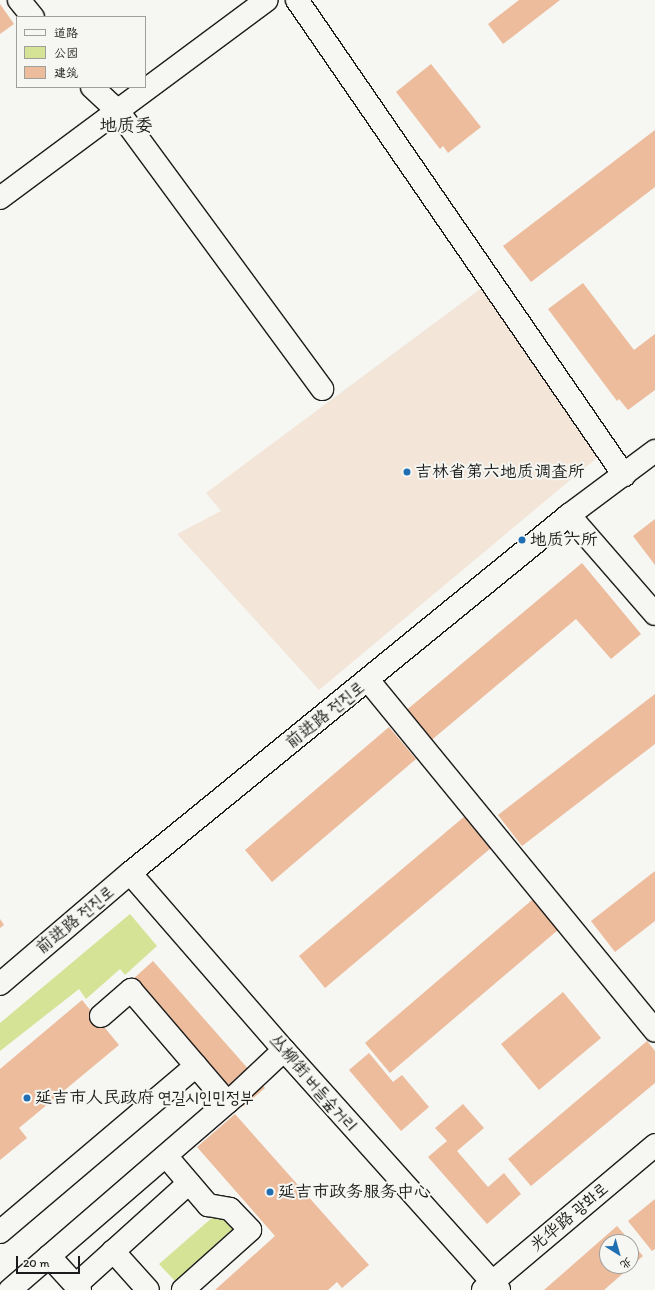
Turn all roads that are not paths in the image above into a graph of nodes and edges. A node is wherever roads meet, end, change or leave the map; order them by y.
1 (19, 0) edge
2 (267, 0) edge
3 (297, 0) edge
4 (32, 16) edge
5 (93, 88) edge
6 (118, 111) junction
7 (0, 198) edge
8 (322, 389) dead end
9 (655, 451) edge
10 (624, 475) junction
11 (569, 515) junction
12 (655, 614) edge
13 (368, 680) junction
14 (130, 873) junction
15 (0, 984) edge
16 (101, 1016) dead end
17 (655, 1031) edge
18 (284, 1050) junction
19 (196, 1066) junction
20 (227, 1102) junction
21 (655, 1145) edge
22 (166, 1156) junction
23 (189, 1183) junction
24 (0, 1232) edge
25 (113, 1251) junction
26 (49, 1256) junction
27 (491, 1287) edge
28 (78, 1288) edge
29 (10, 1290) edge
30 (148, 1290) edge
31 (183, 1290) edge

1 - 4 street
2 - 6 street
3 - 10 street
5 - 6 street
6 - 7 street
6 - 8 street
9 - 10 street, 前进路 전진로
10 - 11 street, 前进路 전진로
11 - 12 street
11 - 13 street, 前进路 전진로
13 - 14 street, 前进路 전진로
13 - 17 street
14 - 15 street, 前进路 전진로
14 - 18 street, 丛柳街 버들숲거리
16 - 19 street
18 - 20 street
18 - 27 street, 丛柳街 버들숲거리
19 - 20 street
19 - 24 street
20 - 22 street
21 - 27 street, 光华路 광화로
22 - 23 street
22 - 26 street
23 - 25 street
23 - 31 street
25 - 28 street
25 - 30 street
26 - 28 street
26 - 29 street

